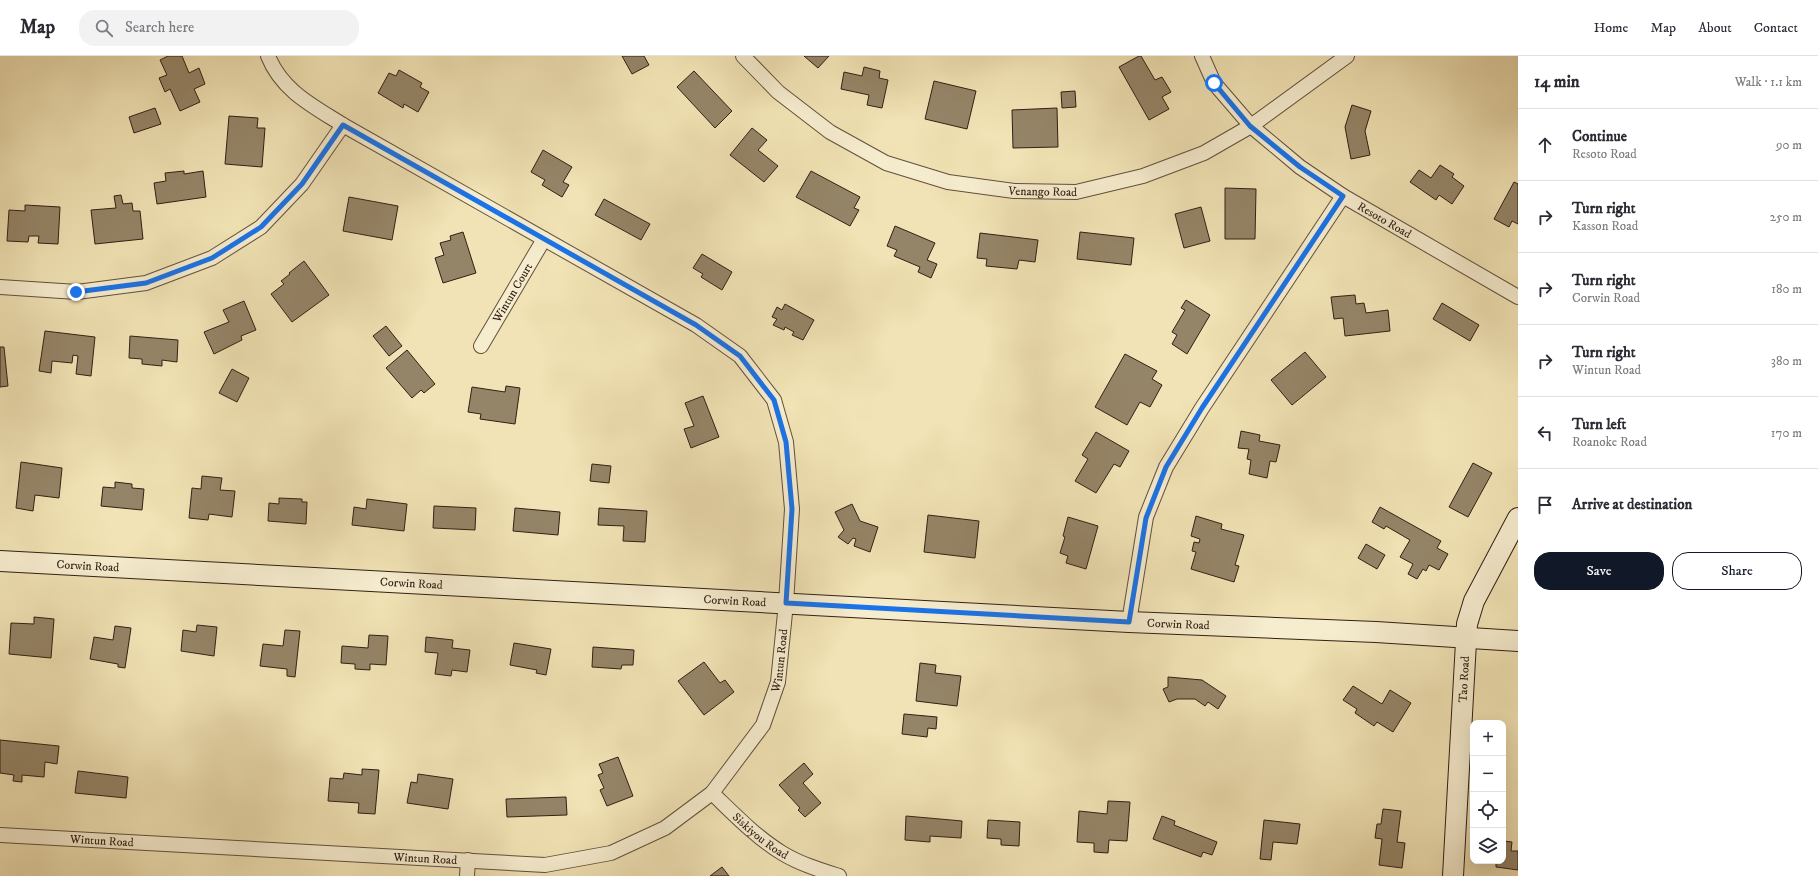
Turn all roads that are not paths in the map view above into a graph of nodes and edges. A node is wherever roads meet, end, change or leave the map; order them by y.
1 (268, 56) edge
2 (743, 56) edge
3 (1202, 56) edge
4 (1347, 56) edge
5 (343, 125) junction
6 (1250, 126) junction
7 (1343, 196) junction
8 (544, 239) junction
9 (0, 287) edge
10 (1518, 297) edge
11 (481, 346) dead end
12 (1518, 518) edge
13 (0, 561) edge
14 (786, 603) junction
15 (1129, 622) junction
16 (1466, 637) junction
17 (1518, 640) edge
18 (712, 794) junction
19 (0, 835) edge
20 (468, 860) junction
21 (467, 876) edge
22 (839, 876) edge
23 (1453, 876) edge

1 - 5 street, Wintun Road
2 - 6 street, Venango Road
3 - 6 street, Resoto Road
4 - 6 street, Venango Road
5 - 8 street, Wintun Road
5 - 9 street
6 - 7 street, Resoto Road
7 - 10 street, Resoto Road
7 - 15 street
8 - 11 street, Wintun Court
8 - 14 street, Wintun Road
12 - 16 main road, Tao Road
13 - 14 main road, Corwin Road
14 - 15 main road, Corwin Road
14 - 18 street, Wintun Road
15 - 16 main road, Corwin Road
16 - 17 main road, Corwin Road
16 - 23 main road, Tao Road
18 - 20 street, Wintun Road
18 - 22 street, Siskiyou Road
19 - 20 street, Wintun Road
20 - 21 street

